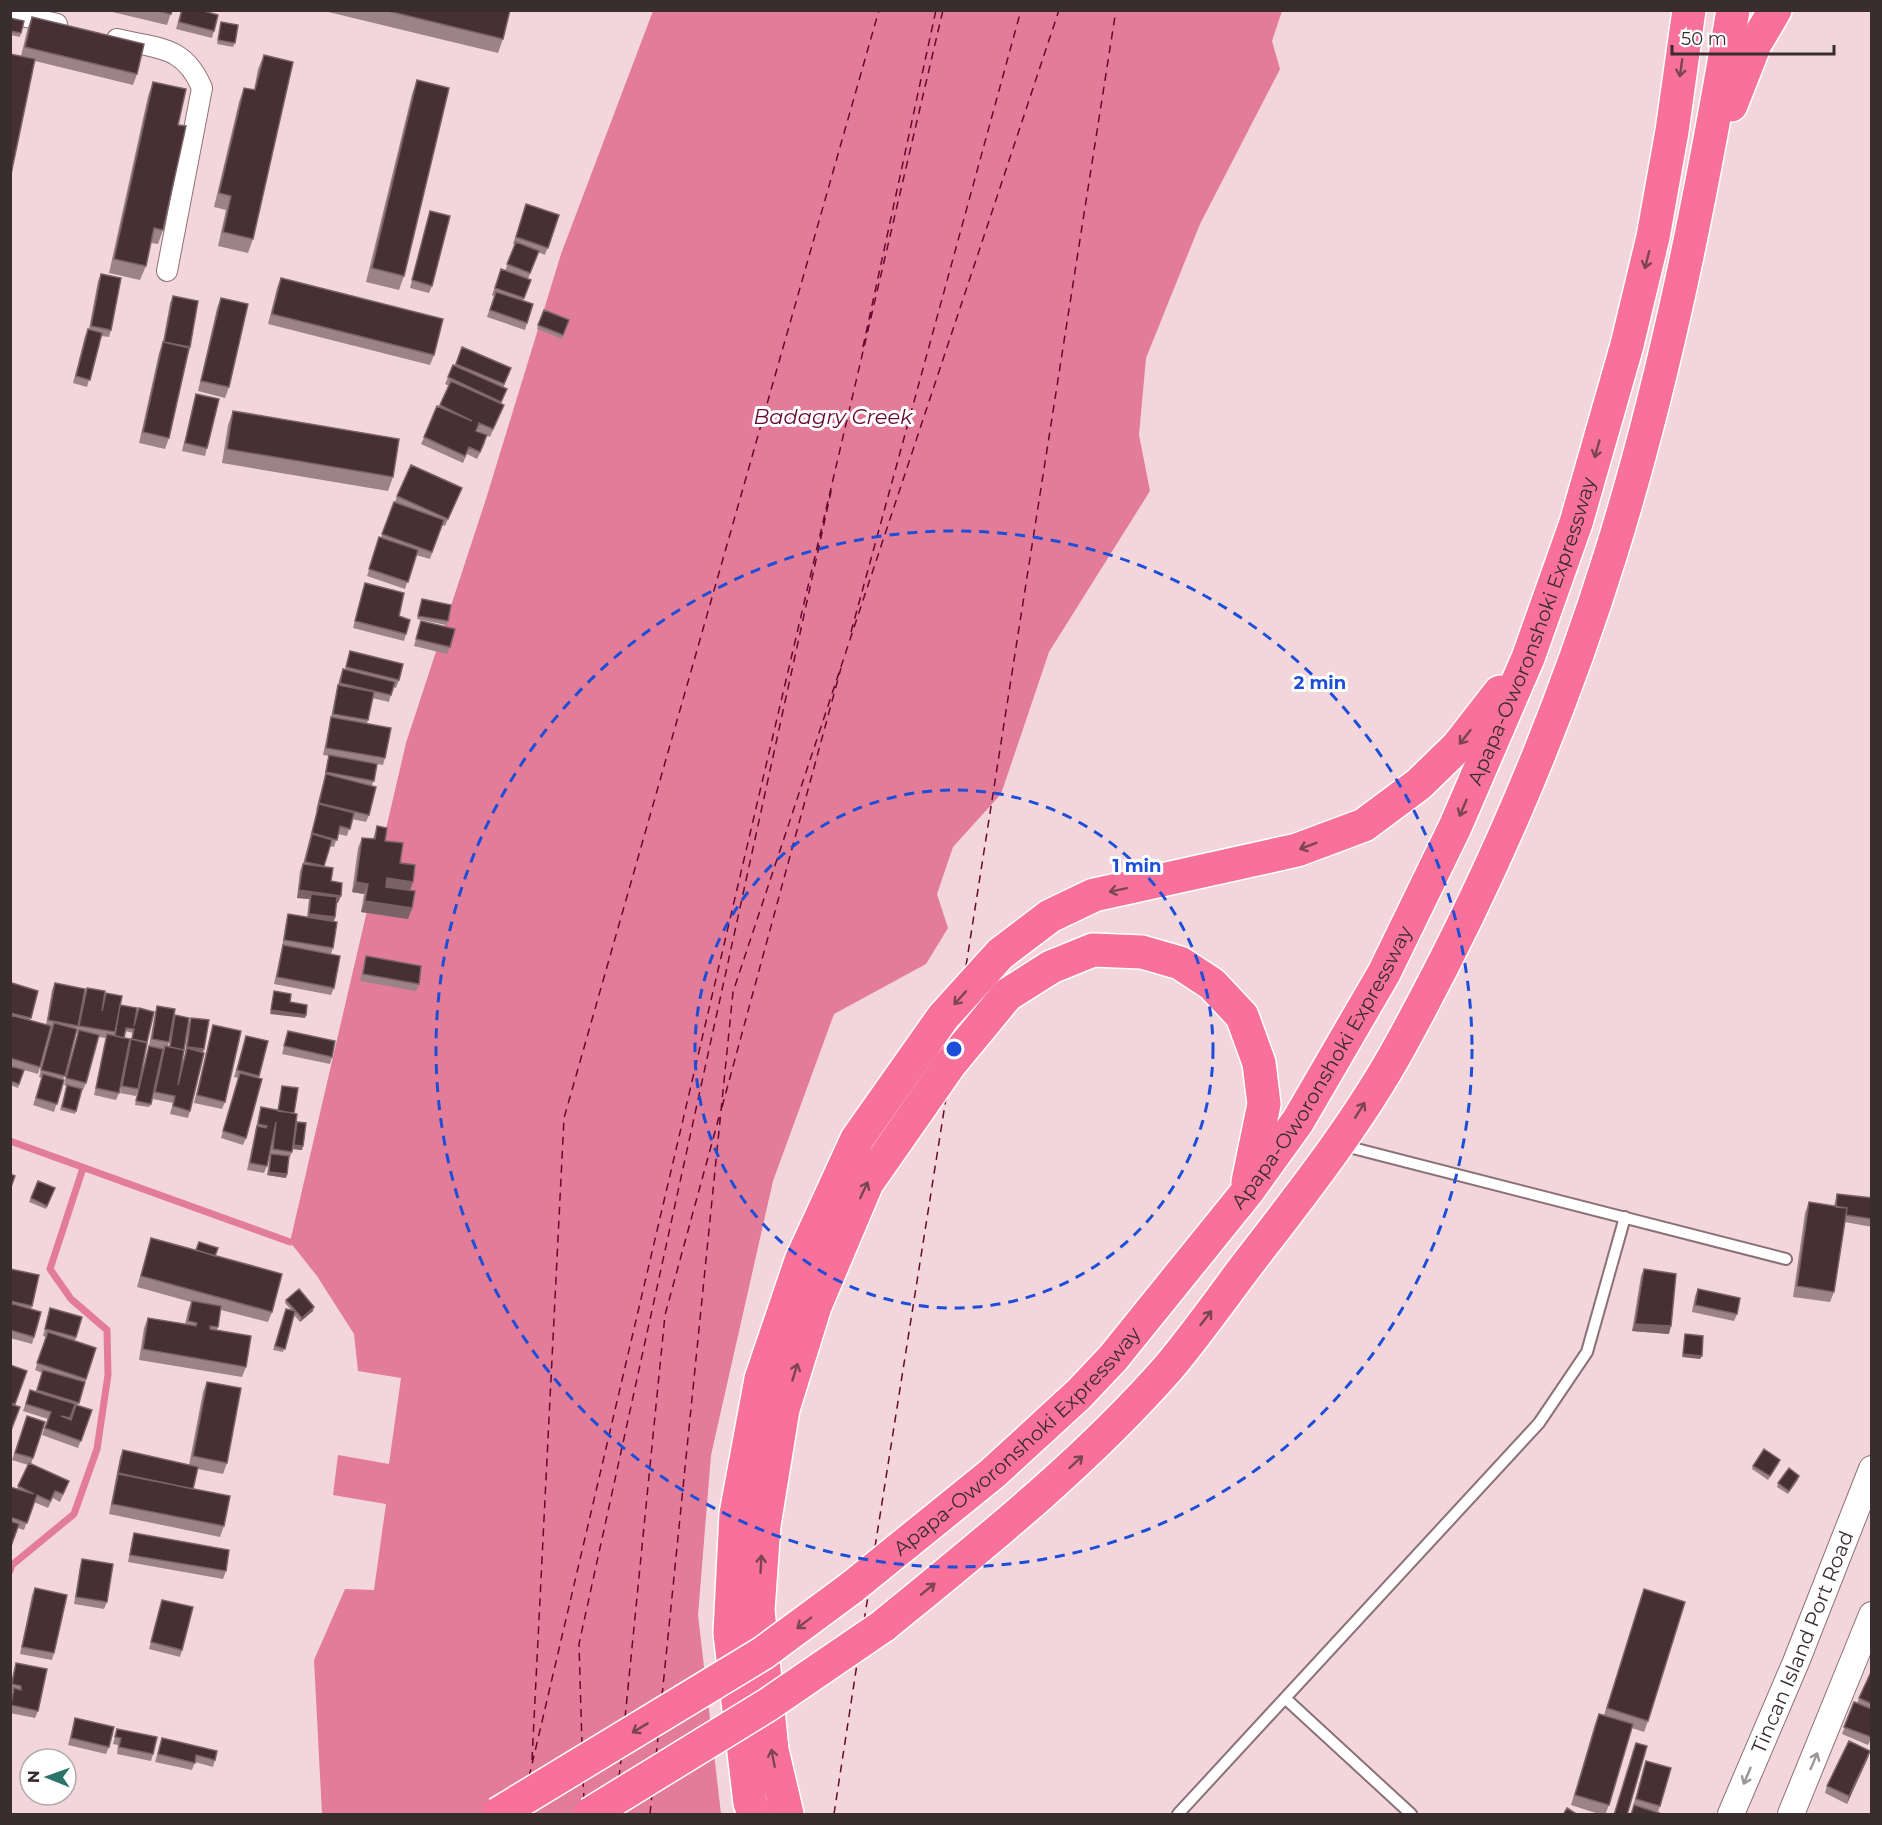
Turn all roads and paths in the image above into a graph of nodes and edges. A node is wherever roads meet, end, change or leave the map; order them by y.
1 (1689, 10) edge
2 (1733, 10) edge
3 (1775, 10) edge
4 (10, 13) edge
5 (78, 29) edge
6 (101, 35) edge
7 (1707, 162) junction
8 (167, 271) dead end
9 (1528, 658) junction
10 (1338, 1144) junction
11 (1246, 1192) junction
12 (1625, 1217) junction
13 (1785, 1259) dead end
14 (1872, 1469) edge
15 (1872, 1615) edge
16 (1286, 1699) junction
17 (498, 1815) edge
18 (590, 1815) edge
19 (755, 1815) edge
20 (787, 1815) edge
21 (1178, 1815) edge
22 (1411, 1815) edge
23 (1731, 1815) edge
24 (1791, 1815) edge

1 -> 9 highway, Apapa-Oworonshoki Expressway
2 - 7 highway
3 - 7 highway
4 - 5 street
6 - 8 street
10 -> 7 highway
9 -> 11 highway, Apapa-Oworonshoki Expressway
9 -> 19 highway
10 - 12 lane
18 -> 10 highway, bridge
11 -> 17 highway, Apapa-Oworonshoki Expressway, bridge
20 -> 11 highway
12 - 13 lane
12 - 16 lane
14 -> 23 street, Tincan Island Port Road
24 -> 15 street
16 - 21 lane
16 - 22 lane

